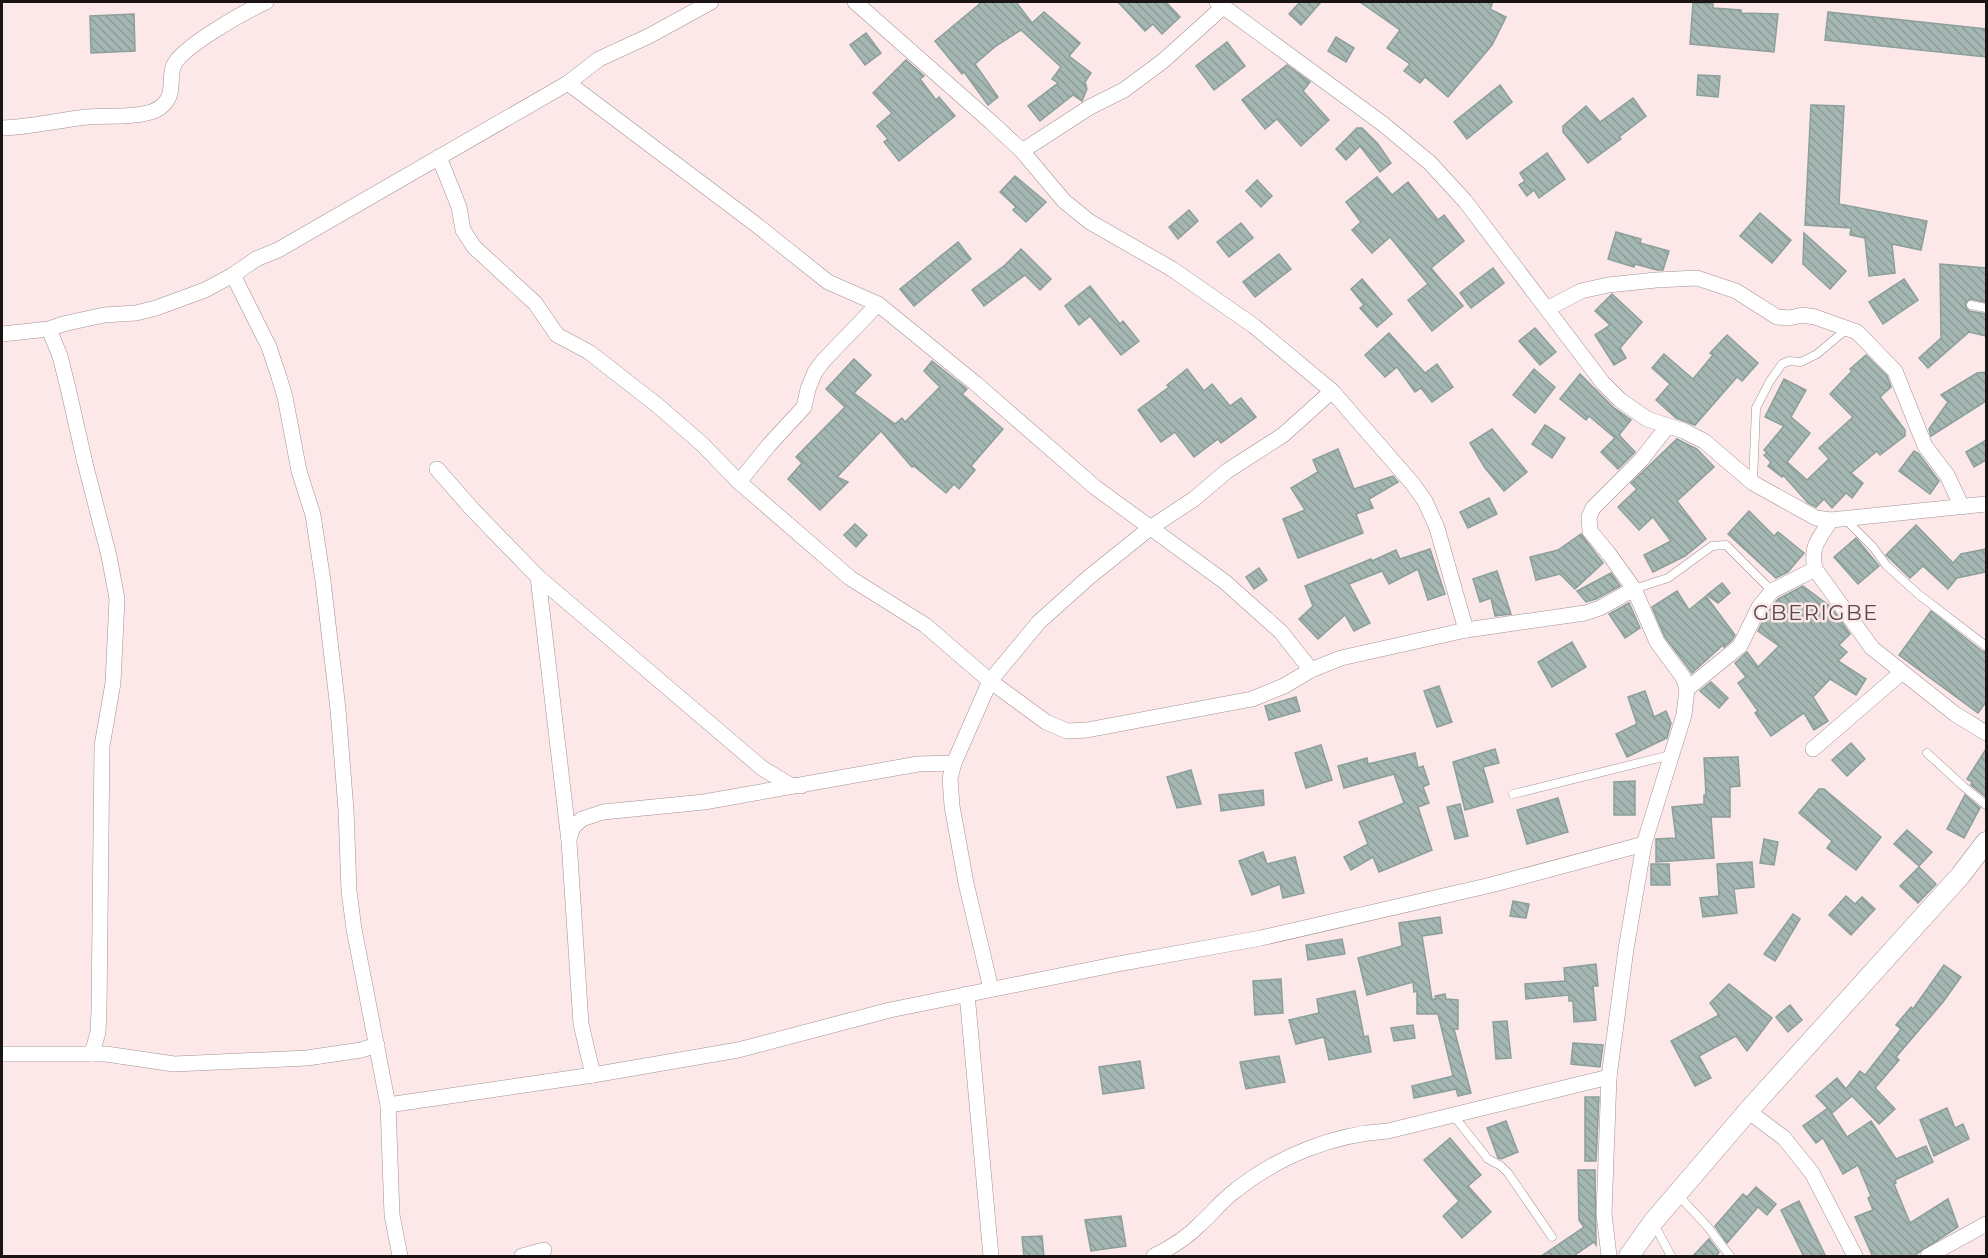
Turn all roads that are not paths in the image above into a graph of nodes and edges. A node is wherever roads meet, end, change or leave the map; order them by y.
1 (266, 2) edge
2 (711, 2) edge
3 (855, 2) edge
4 (1221, 3) edge
5 (568, 83) junction
6 (2, 128) edge
7 (1022, 152) junction
8 (439, 157) junction
9 (232, 275) junction
10 (878, 304) junction
11 (1971, 305) dead end
12 (1986, 308) edge
13 (1547, 309) junction
14 (1848, 328) junction
15 (49, 330) junction
16 (2, 334) edge
17 (1332, 391) junction
18 (1667, 427) junction
19 (437, 469) dead end
20 (739, 482) junction
21 (1754, 483) junction
22 (1986, 504) edge
23 (1962, 507) junction
24 (1838, 519) junction
25 (1150, 528) junction
26 (1815, 569) junction
27 (538, 578) junction
28 (1634, 589) junction
29 (1772, 591) junction
30 (1467, 630) junction
31 (1986, 646) edge
32 (1311, 670) junction
33 (1901, 673) junction
34 (990, 681) junction
35 (1687, 689) junction
36 (1986, 733) edge
37 (1813, 749) dead end
38 (1927, 753) dead end
39 (1671, 755) junction
40 (954, 763) junction
41 (801, 786) junction
42 (1513, 794) dead end
43 (1986, 805) edge
44 (568, 841) junction
45 (1986, 842) edge
46 (1644, 844) junction
47 (991, 989) junction
48 (967, 994) junction
49 (377, 1045) junction
50 (2, 1054) edge
51 (92, 1054) junction
52 (592, 1075) junction
53 (1609, 1077) junction
54 (388, 1105) junction
55 (1748, 1111) junction
56 (1453, 1115) junction
57 (1677, 1194) junction
58 (1653, 1222) junction
59 (1986, 1224) edge
60 (1552, 1237) dead end
61 (544, 1250) dead end
62 (400, 1257) edge
63 (522, 1257) edge
64 (991, 1257) edge
65 (1154, 1257) edge
66 (1609, 1257) edge
67 (1629, 1257) edge
68 (1671, 1257) edge
69 (1730, 1257) edge
70 (1855, 1257) edge
71 (1928, 1257) edge

1 - 6 street
2 - 5 street
3 - 7 street
4 - 7 street
4 - 13 street
5 - 8 street
5 - 10 street
7 - 17 street
8 - 9 street
8 - 20 street
9 - 15 street
9 - 49 street
10 - 20 street
10 - 25 street
11 - 12 lane
13 - 14 street
13 - 18 street
14 - 21 lane
14 - 23 street
15 - 16 street
15 - 51 street
17 - 25 street
17 - 30 street
18 - 21 street
18 - 28 street
19 - 27 street
20 - 34 street
21 - 24 street
22 - 23 street
23 - 24 street
24 - 26 street
24 - 31 lane
25 - 32 street
25 - 34 street
26 - 29 street
26 - 33 street
27 - 41 street
27 - 44 street
28 - 29 lane
28 - 30 street
28 - 35 street
29 - 35 street
30 - 32 street
32 - 34 street
33 - 36 street
33 - 37 street
34 - 40 street
35 - 39 street
38 - 43 lane
39 - 42 lane
39 - 46 street
40 - 41 street
40 - 47 street
41 - 44 street
44 - 52 street
45 - 55 street
46 - 47 street
46 - 53 street
47 - 48 street
48 - 52 street
48 - 64 street
49 - 51 street
49 - 54 street
50 - 51 street
52 - 54 street
53 - 56 street
53 - 66 street
54 - 62 street
55 - 57 street
55 - 70 street
56 - 60 lane
56 - 65 street
57 - 58 street
57 - 69 lane
58 - 67 street
58 - 68 lane
59 - 71 street
61 - 63 street

